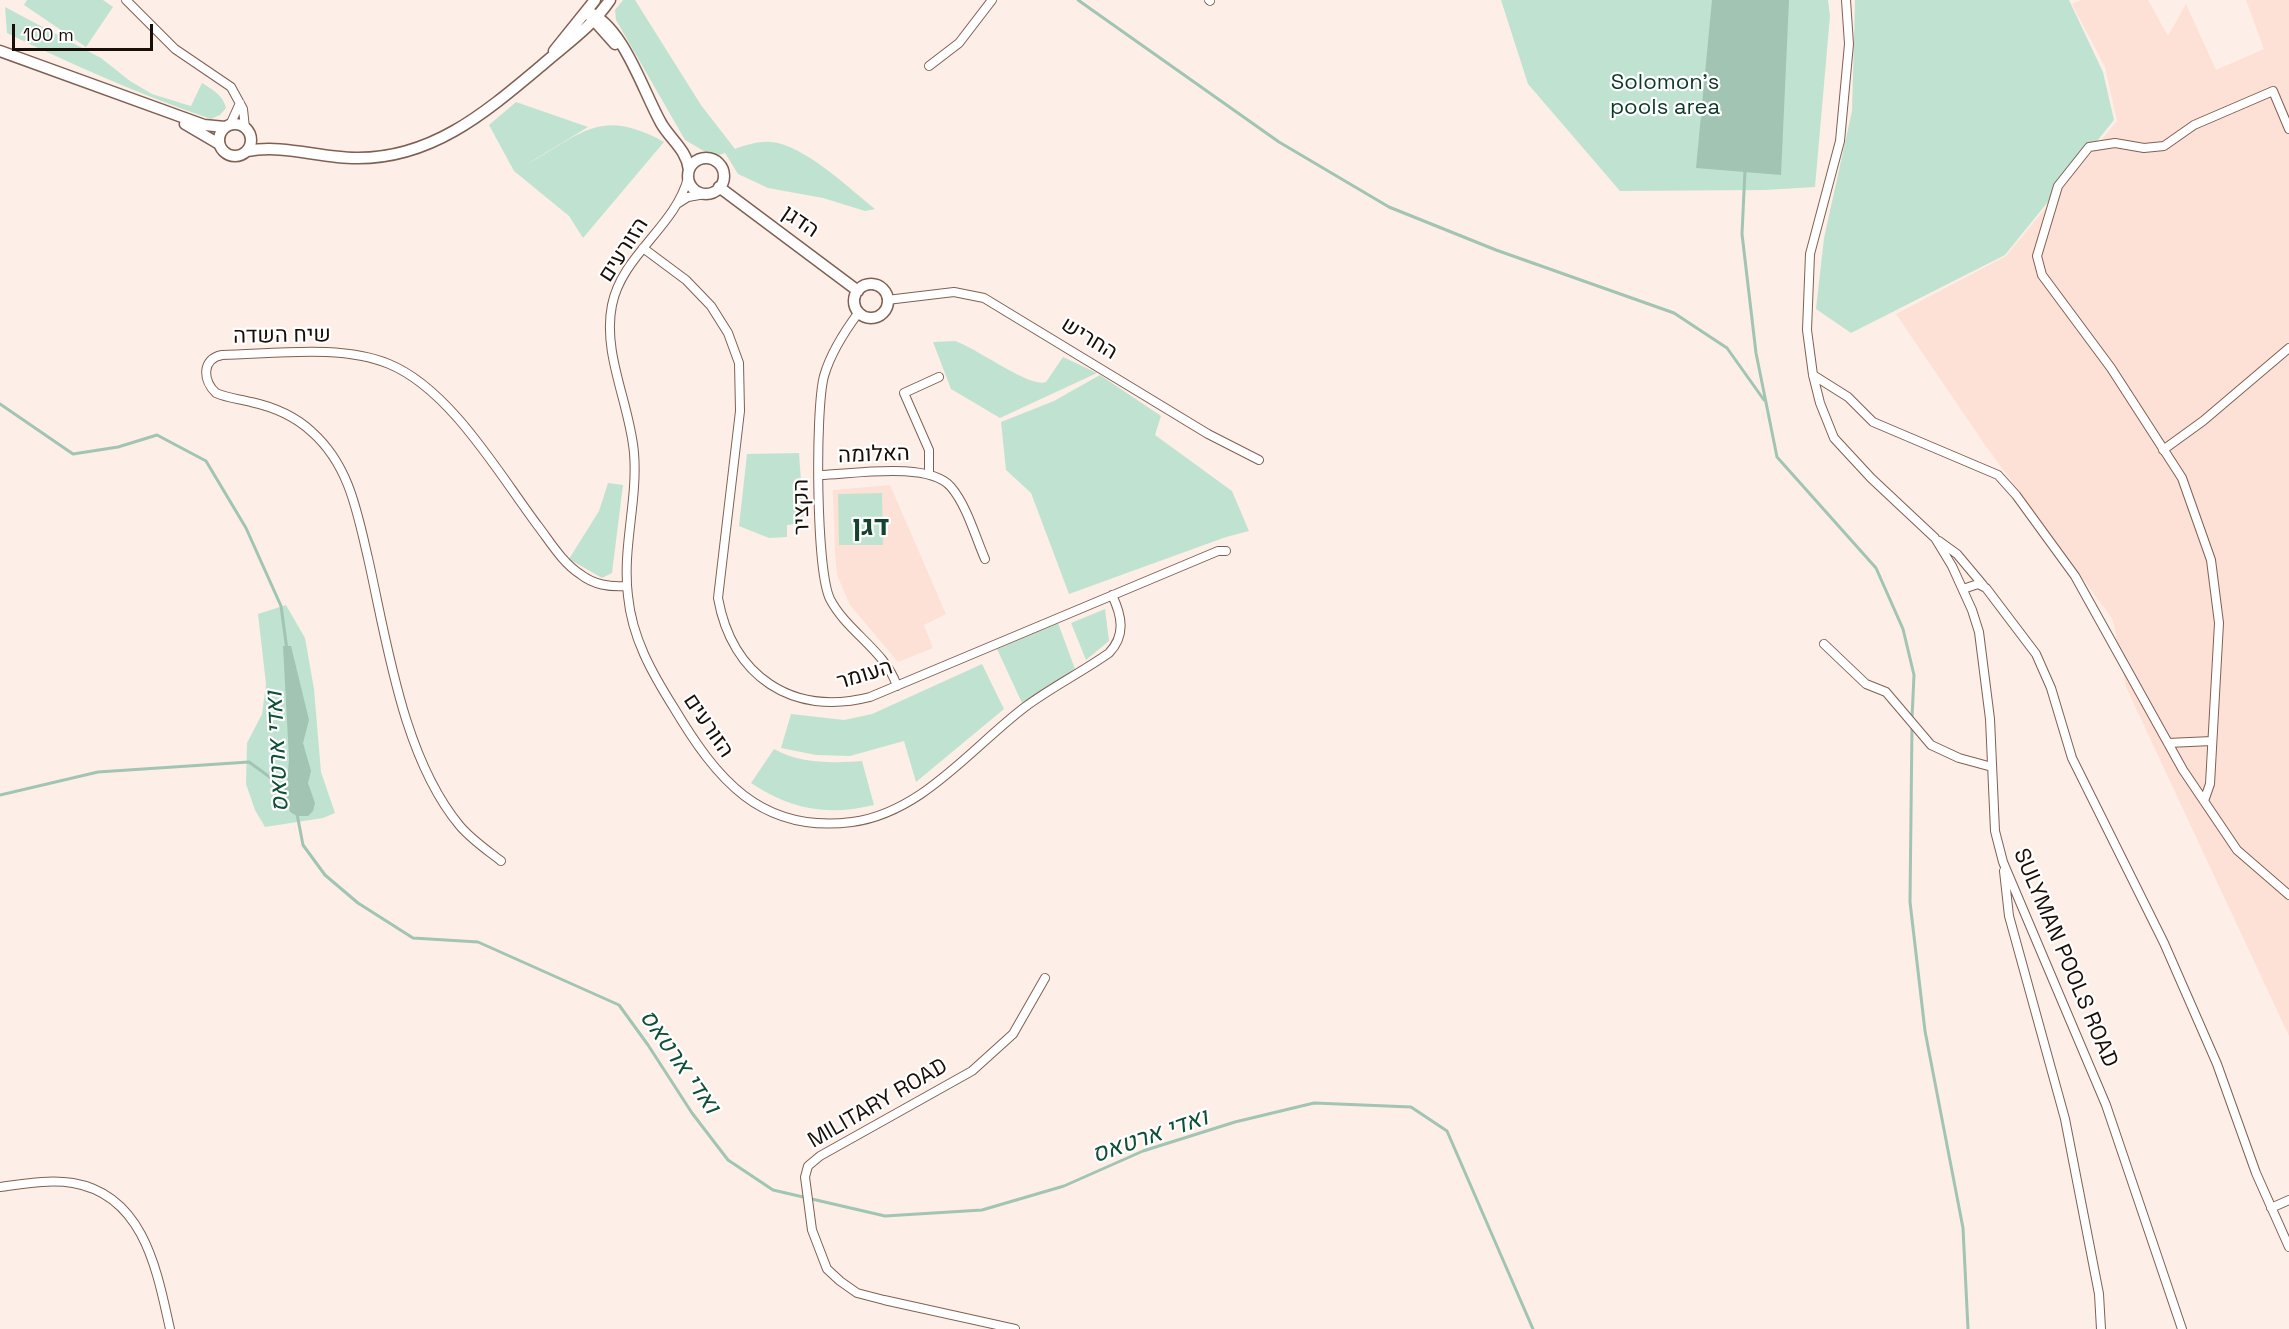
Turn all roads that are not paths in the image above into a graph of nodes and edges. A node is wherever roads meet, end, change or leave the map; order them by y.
1 (126, 0) edge
2 (596, 0) edge
3 (610, 0) edge
4 (992, 0) edge
5 (1846, 0) edge
6 (587, 11) junction
7 (596, 19) junction
8 (0, 51) edge
9 (542, 64) junction
10 (928, 66) dead end
11 (122, 96) junction
12 (240, 101) junction
13 (227, 126) junction
14 (2289, 129) edge
15 (247, 130) junction
16 (219, 144) junction
17 (277, 148) junction
18 (680, 148) junction
19 (247, 151) junction
20 (706, 159) junction
21 (689, 174) junction
22 (719, 187) junction
23 (705, 194) junction
24 (674, 207) junction
25 (643, 248) junction
26 (858, 291) junction
27 (887, 300) junction
28 (859, 312) junction
29 (2289, 348) edge
30 (1813, 375) junction
31 (939, 377) dead end
32 (2163, 450) junction
33 (1259, 460) dead end
34 (929, 473) junction
35 (820, 475) junction
36 (1935, 538) junction
37 (1226, 551) dead end
38 (985, 559) dead end
39 (627, 586) junction
40 (1986, 588) junction
41 (1963, 589) junction
42 (1112, 595) junction
43 (1824, 644) dead end
44 (897, 686) junction
45 (2212, 741) junction
46 (2168, 743) junction
47 (1992, 767) junction
48 (2204, 801) junction
49 (501, 861) dead end
50 (2003, 862) junction
51 (2289, 895) edge
52 (1045, 978) dead end
53 (0, 1187) edge
54 (2289, 1200) edge
55 (2271, 1208) junction
56 (2289, 1247) edge
57 (170, 1329) edge
58 (1015, 1329) edge
59 (2101, 1329) edge
60 (2182, 1329) edge

1 - 12 street
2 - 6 street
3 - 7 street
4 - 10 street
5 - 30 street, SULYMAN POOLS ROAD
6 - 7 street
6 - 9 street
7 - 9 street
7 - 18 street
8 - 11 street
9 - 17 street
11 - 13 street
11 - 16 street
12 - 13 street
12 - 15 street
13 - 15 street
13 - 16 street
14 - 32 street
15 - 17 street
15 - 19 street
16 - 19 street
17 - 19 street
18 - 20 street
18 - 21 street
20 - 21 street
20 - 22 street
21 - 23 street
21 - 24 street, הזורעים
22 - 23 street
22 - 26 street, הדגן
23 - 24 street
24 - 25 street, הזורעים
25 - 39 street, הזורעים
25 - 44 street, העומר
26 - 27 street
26 - 28 street
27 - 28 street
27 - 33 street, החריש
28 - 35 street, הקציר
29 - 32 street
30 - 36 street, SULYMAN POOLS ROAD
30 - 46 street
31 - 34 street, האלומה
32 - 45 street
34 - 35 street, האלומה
34 - 38 street, האלומה
35 - 44 street, הקציר
36 - 40 street
36 - 41 street, SULYMAN POOLS ROAD
37 - 42 street, העומר
39 - 42 street, הזורעים
39 - 49 street, שיח השדה
40 - 41 street
40 - 55 street
41 - 47 street, SULYMAN POOLS ROAD
42 - 44 street, העומר
43 - 47 street
45 - 46 street
45 - 48 street
46 - 48 street
47 - 50 street, SULYMAN POOLS ROAD
48 - 51 street
50 - 59 street
50 - 60 street, SULYMAN POOLS ROAD
52 - 58 street, MILITARY ROAD
53 - 57 street
54 - 55 street
55 - 56 street

